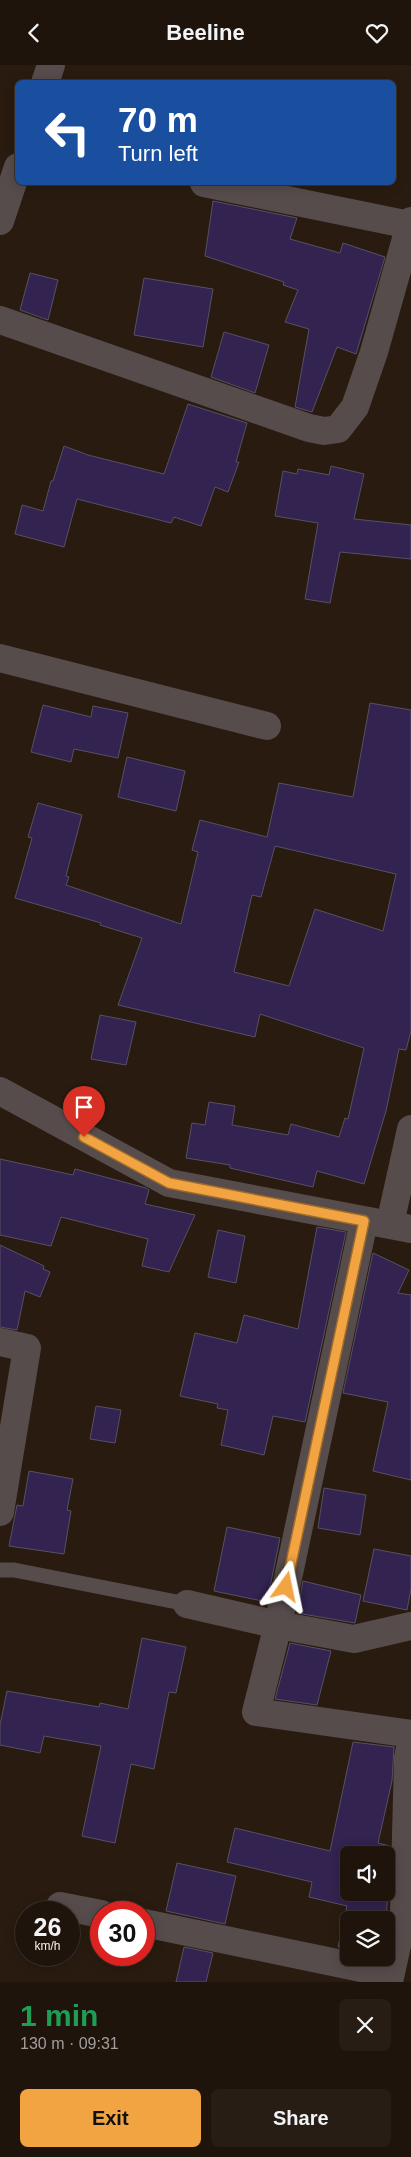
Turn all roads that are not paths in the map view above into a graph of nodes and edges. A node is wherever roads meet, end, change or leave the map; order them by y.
1 (51, 65) edge
2 (46, 80) edge
3 (15, 176) edge
4 (214, 185) edge
5 (0, 221) edge
6 (411, 223) edge
7 (0, 320) edge
8 (0, 658) edge
9 (267, 726) dead end
10 (0, 1091) edge
11 (411, 1129) edge
12 (388, 1225) edge
13 (0, 1342) edge
14 (0, 1512) edge
15 (0, 1570) edge
16 (187, 1604) joint
17 (278, 1625) junction
18 (411, 1626) edge
19 (411, 1734) edge
20 (411, 1743) edge
21 (155, 1925) edge
22 (390, 1978) edge

1 - 2 street
3 - 5 street
4 - 6 street
6 - 7 street
8 - 9 street
10 - 12 street
11 - 12 street
12 - 17 street
13 - 14 street
15 - 16 lane
16 - 17 street
17 - 18 street
17 - 19 street
20 - 22 street
21 - 22 street

